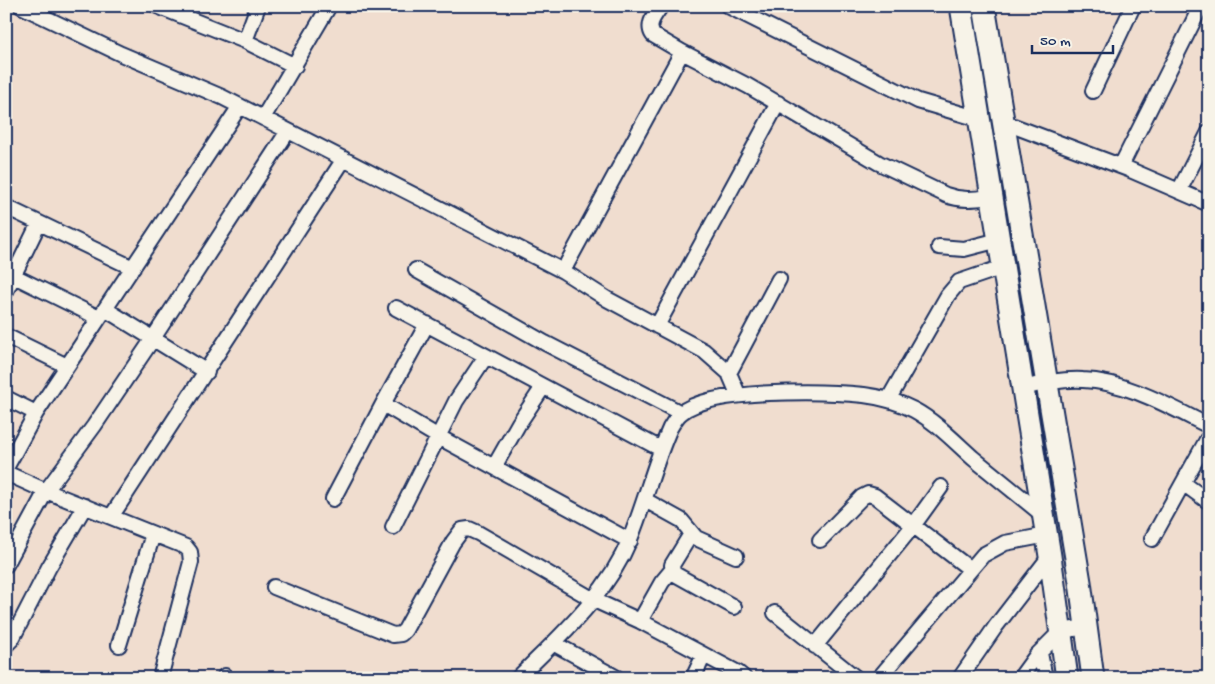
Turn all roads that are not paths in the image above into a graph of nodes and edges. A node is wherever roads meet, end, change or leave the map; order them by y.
1 (21, 6) edge
2 (157, 6) edge
3 (258, 6) edge
4 (329, 6) edge
5 (661, 6) edge
6 (728, 6) edge
7 (961, 6) edge
8 (984, 6) edge
9 (996, 6) edge
10 (1133, 6) edge
11 (1201, 6) edge
12 (173, 9) edge
13 (245, 42) junction
14 (682, 52) junction
15 (295, 66) junction
16 (994, 67) junction
17 (1093, 91) dead end
18 (778, 103) junction
19 (240, 106) junction
20 (263, 118) junction
21 (979, 119) junction
22 (1003, 122) junction
23 (288, 131) junction
24 (1209, 132) edge
25 (344, 159) junction
26 (1121, 166) junction
27 (1179, 191) junction
28 (992, 198) junction
29 (1209, 204) edge
30 (6, 207) edge
31 (39, 223) junction
32 (999, 240) junction
33 (939, 247) dead end
34 (1003, 267) junction
35 (133, 268) junction
36 (416, 270) dead end
37 (563, 271) junction
38 (14, 276) junction
39 (779, 279) dead end
40 (6, 291) edge
41 (396, 308) dead end
42 (102, 314) junction
43 (427, 324) junction
44 (657, 326) junction
45 (6, 336) edge
46 (152, 340) junction
47 (486, 356) junction
48 (67, 366) junction
49 (207, 372) junction
50 (728, 373) junction
51 (1047, 382) junction
52 (543, 387) junction
53 (1023, 388) junction
54 (738, 394) junction
55 (6, 398) edge
56 (888, 400) junction
57 (383, 404) junction
58 (36, 412) junction
59 (681, 413) junction
60 (437, 436) junction
61 (1208, 436) edge
62 (662, 449) junction
63 (494, 467) junction
64 (6, 468) edge
65 (6, 473) edge
66 (1183, 483) junction
67 (941, 487) dead end
68 (46, 491) junction
69 (333, 499) dead end
70 (645, 500) junction
71 (1209, 502) edge
72 (85, 506) junction
73 (110, 517) junction
74 (1045, 525) junction
75 (913, 526) junction
76 (393, 527) dead end
77 (153, 534) junction
78 (691, 534) junction
79 (1152, 539) dead end
80 (820, 540) dead end
81 (630, 541) junction
82 (736, 556) dead end
83 (1050, 556) junction
84 (6, 564) edge
85 (970, 569) junction
86 (672, 570) junction
87 (274, 588) dead end
88 (594, 600) junction
89 (734, 607) dead end
90 (775, 613) dead end
91 (640, 621) junction
92 (1086, 627) junction
93 (1061, 631) junction
94 (553, 643) junction
95 (6, 645) edge
96 (119, 645) dead end
97 (815, 646) junction
98 (1040, 653) junction
99 (704, 655) junction
100 (160, 678) edge
101 (518, 678) edge
102 (617, 678) edge
103 (693, 678) edge
104 (744, 678) edge
105 (856, 678) edge
106 (879, 678) edge
107 (960, 678) edge
108 (1020, 678) edge
109 (1045, 678) edge
110 (1067, 678) edge
111 (1093, 678) edge

1 - 19 street
2 - 12 street
3 - 13 street
4 - 15 street
5 - 14 street
6 - 21 street
7 - 21 highway
8 - 16 highway
9 - 16 street
10 - 17 street
11 - 26 street
12 - 13 street
13 - 15 street
14 - 18 street
14 - 37 street
15 - 20 street
16 - 22 highway
18 - 28 street
18 - 44 street
19 - 20 street
19 - 35 street
20 - 23 street
21 - 28 highway
22 - 26 street
22 - 51 highway
23 - 25 street
23 - 46 street
24 - 27 street
25 - 37 street
25 - 49 street
26 - 27 street
27 - 29 street
28 - 32 highway
30 - 31 street
31 - 35 street
31 - 38 street
32 - 33 street
32 - 34 highway
34 - 53 highway
34 - 56 street
35 - 42 street
36 - 59 street
37 - 44 street
38 - 40 street
38 - 42 street
39 - 50 street
41 - 43 street
42 - 46 street
42 - 48 street
43 - 47 street
43 - 57 street
44 - 50 street
45 - 48 street
46 - 49 street
46 - 68 street
47 - 52 street
47 - 60 street
48 - 58 street
49 - 73 street
50 - 54 street
51 - 53 street
51 - 61 street
51 - 92 highway
52 - 62 street
52 - 63 street
53 - 74 highway
54 - 56 street
54 - 59 street
55 - 58 street
56 - 74 street
57 - 60 street
57 - 69 street
58 - 64 street
59 - 62 street
60 - 63 street
60 - 76 street
61 - 66 street
62 - 70 street
63 - 81 street
65 - 68 street
66 - 71 street
66 - 79 street
67 - 75 street
68 - 72 street
68 - 84 street
70 - 78 street
70 - 81 street
72 - 73 street
72 - 95 street
73 - 77 street
74 - 83 highway
74 - 85 street
75 - 80 street
75 - 85 street
75 - 97 street
77 - 96 street
77 - 100 street
78 - 82 street
78 - 86 street
81 - 88 street
83 - 93 highway
83 - 107 street
85 - 106 street
86 - 89 street
86 - 91 street
87 - 88 street
88 - 91 street
88 - 94 street
90 - 97 street
91 - 99 street
92 - 93 street
92 - 111 highway
93 - 98 street
93 - 110 highway
94 - 101 street
94 - 102 street
97 - 105 street
98 - 108 street
98 - 109 street
99 - 103 street
99 - 104 street

